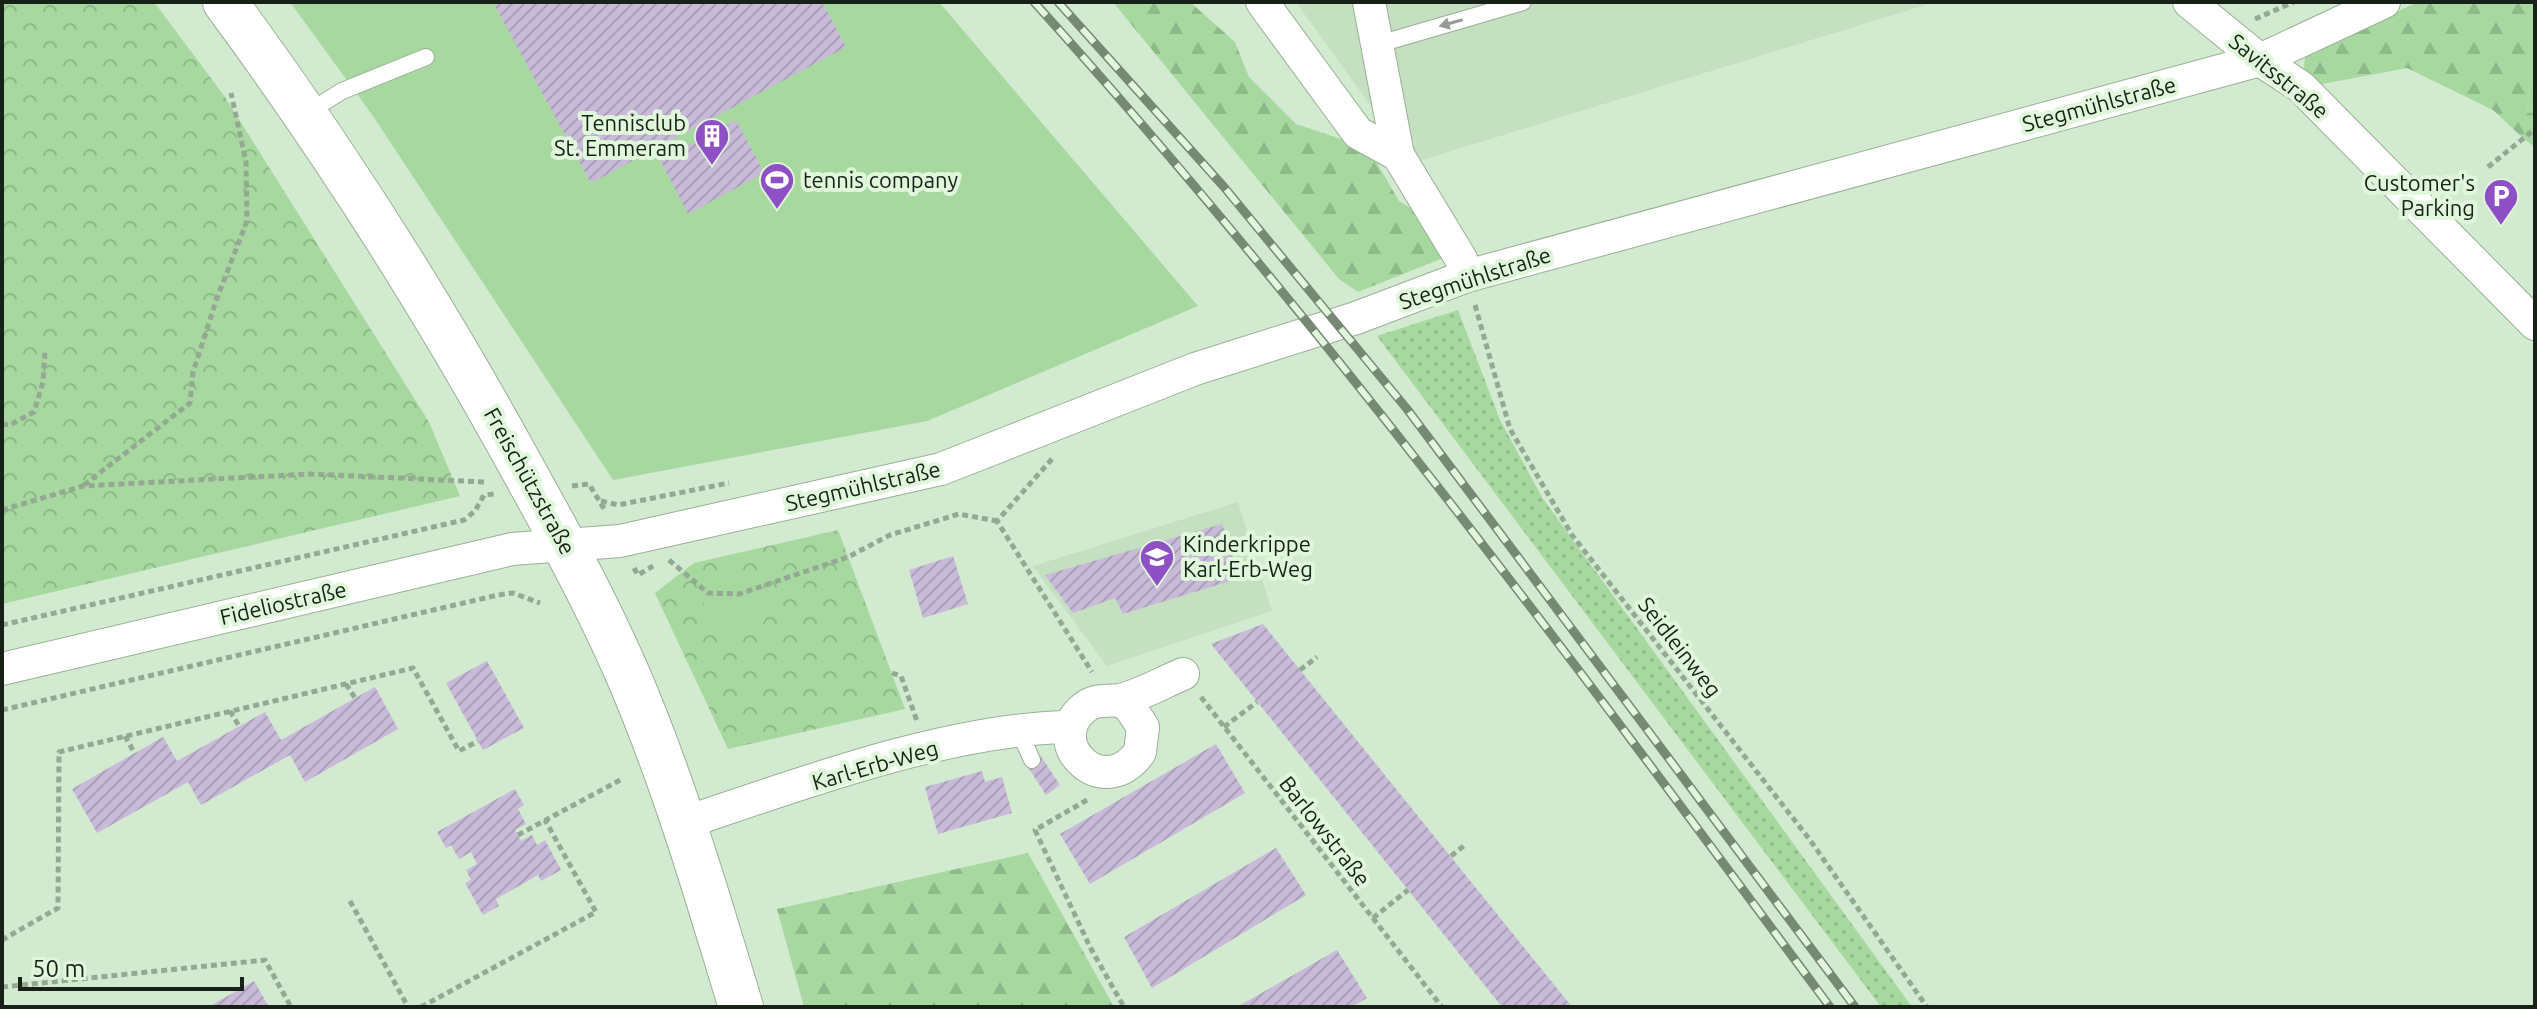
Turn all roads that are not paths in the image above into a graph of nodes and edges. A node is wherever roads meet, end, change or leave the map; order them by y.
1 (225, 2) edge
2 (1262, 2) edge
3 (1369, 2) edge
4 (1523, 2) edge
5 (2189, 2) edge
6 (2384, 2) edge
7 (1379, 44) junction
8 (426, 57) dead end
9 (2260, 60) junction
10 (307, 113) junction
11 (1398, 155) junction
12 (1467, 276) junction
13 (2535, 324) edge
14 (566, 544) junction
15 (2, 669) edge
16 (1183, 674) road end
17 (1110, 700) junction
18 (1071, 727) junction
19 (684, 823) junction
20 (741, 1007) edge

1 - 10 main road, Freischützstraße
2 - 11 street
3 - 7 street
4 -> 7 lane
5 - 9 street, Savitsstraße
6 - 9 street, Stegmühlstraße
7 - 11 street
8 - 10 lane
9 - 12 street, Stegmühlstraße
9 - 13 street, Savitsstraße
10 - 14 main road, Freischützstraße
11 - 12 street
12 - 14 street, Stegmühlstraße
14 - 15 street, Fideliostraße
14 - 19 main road, Freischützstraße
16 - 17 street
17 - 18 street
17 - 18 street
18 - 19 street, Karl-Erb-Weg
19 - 20 main road, Freischützstraße

